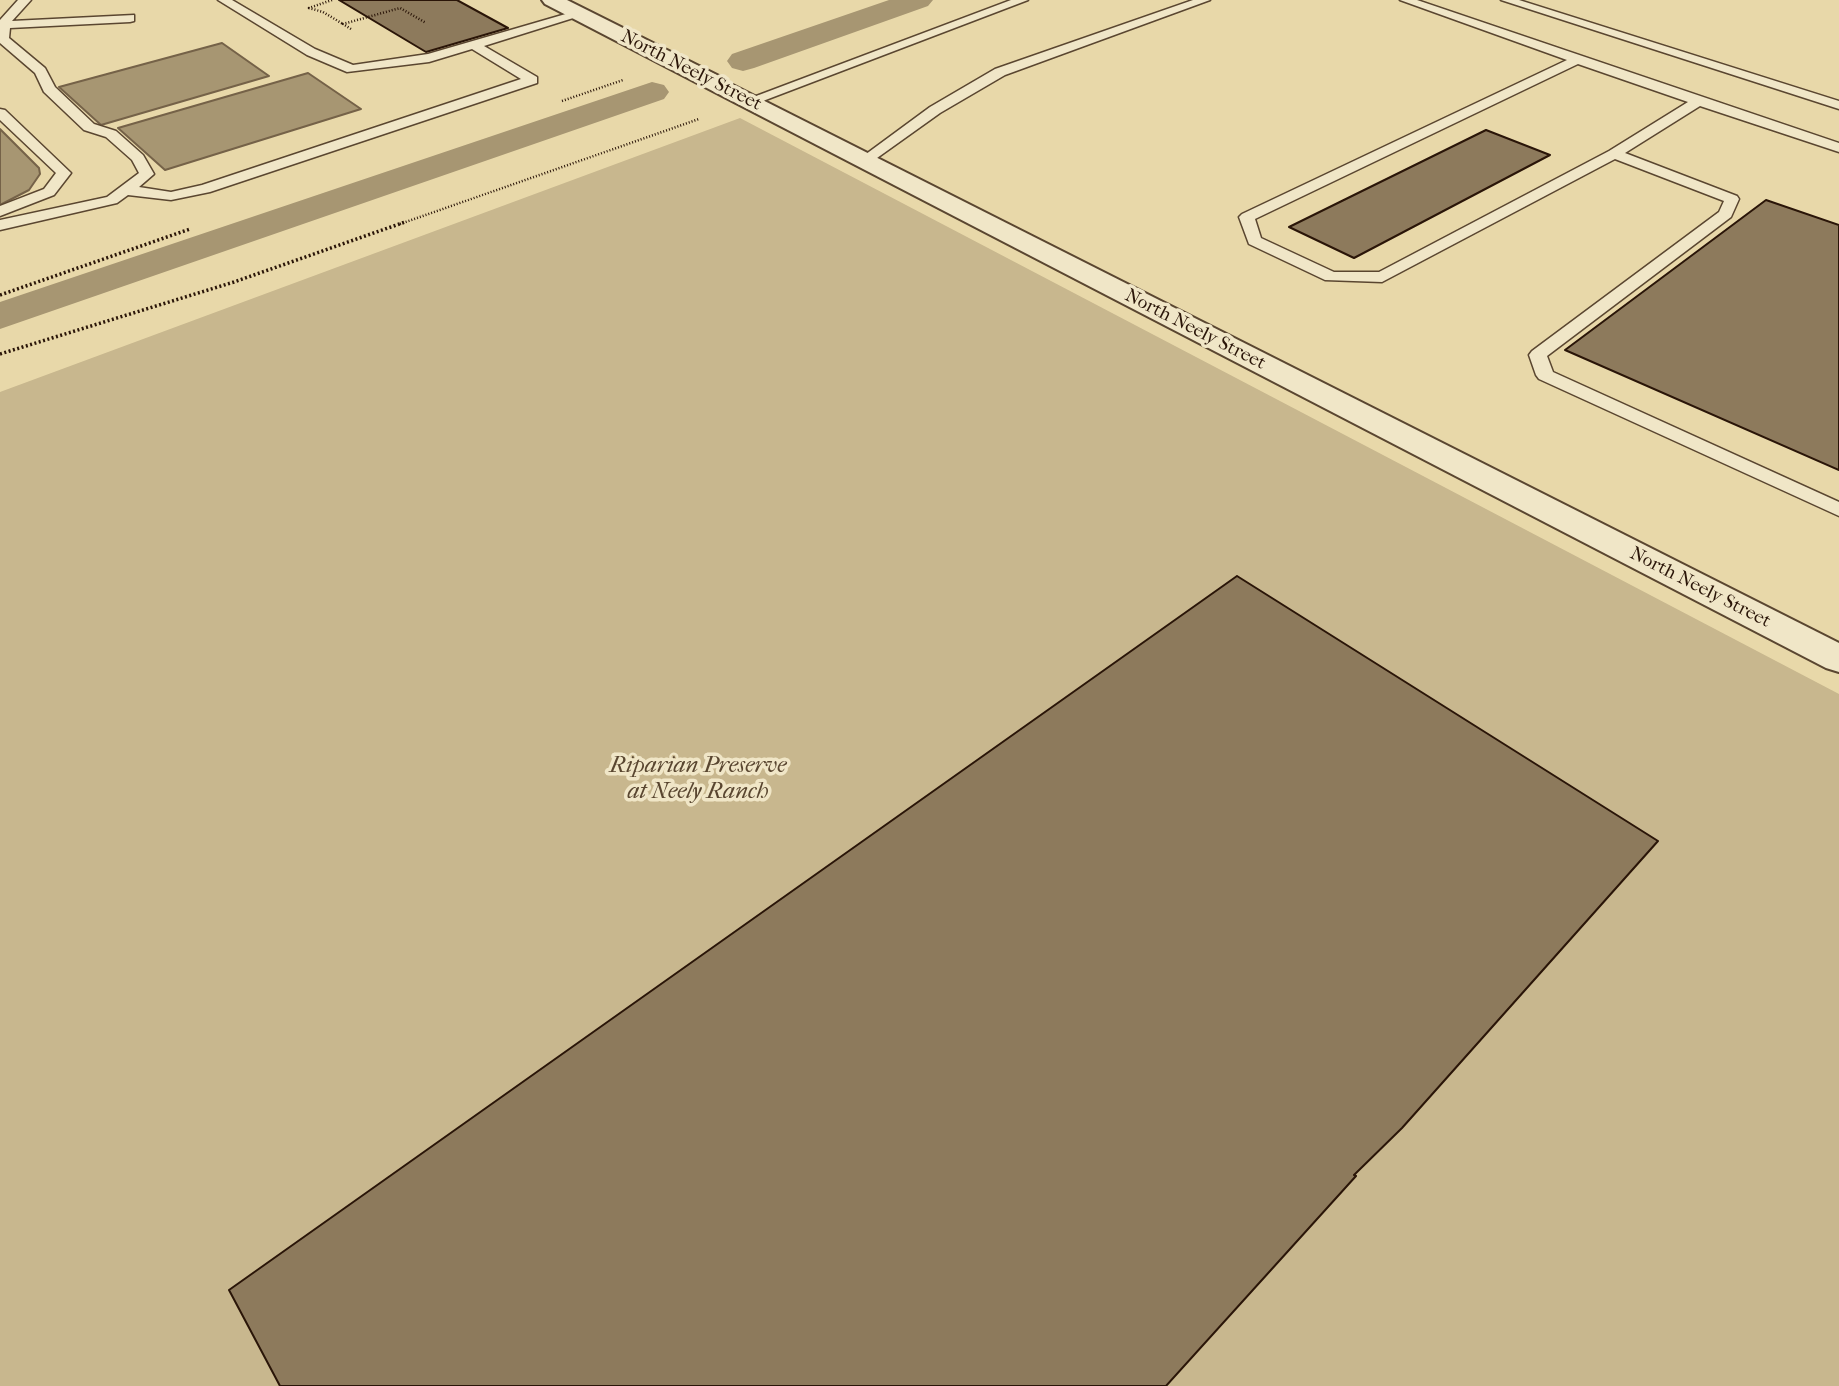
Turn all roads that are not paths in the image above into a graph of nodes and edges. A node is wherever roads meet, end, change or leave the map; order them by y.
1 (25, 0) edge
2 (224, 0) edge
3 (552, 0) edge
4 (1022, 0) edge
5 (1204, 0) edge
6 (1406, 0) edge
7 (1507, 0) edge
8 (580, 15) junction
9 (6, 17) edge
10 (130, 18) dead end
11 (473, 45) junction
12 (1576, 60) junction
13 (750, 101) junction
14 (1699, 101) junction
15 (1839, 106) edge
16 (0, 113) edge
17 (1839, 148) edge
18 (1614, 154) junction
19 (865, 160) junction
20 (125, 190) junction
21 (0, 211) edge
22 (0, 225) edge
23 (1839, 510) edge
24 (1839, 659) edge

1 - 9 lane
2 - 11 lane
3 - 8 street, North Neely Street
4 - 13 lane
5 - 19 lane
6 - 12 lane
7 - 15 lane
8 - 11 lane
8 - 13 street, North Neely Street
9 - 10 lane
9 - 20 lane
11 - 20 lane
12 - 14 lane
12 - 18 lane
13 - 19 street, North Neely Street
14 - 17 lane
14 - 18 lane
16 - 21 lane
18 - 23 lane
19 - 24 street, North Neely Street
20 - 22 lane

